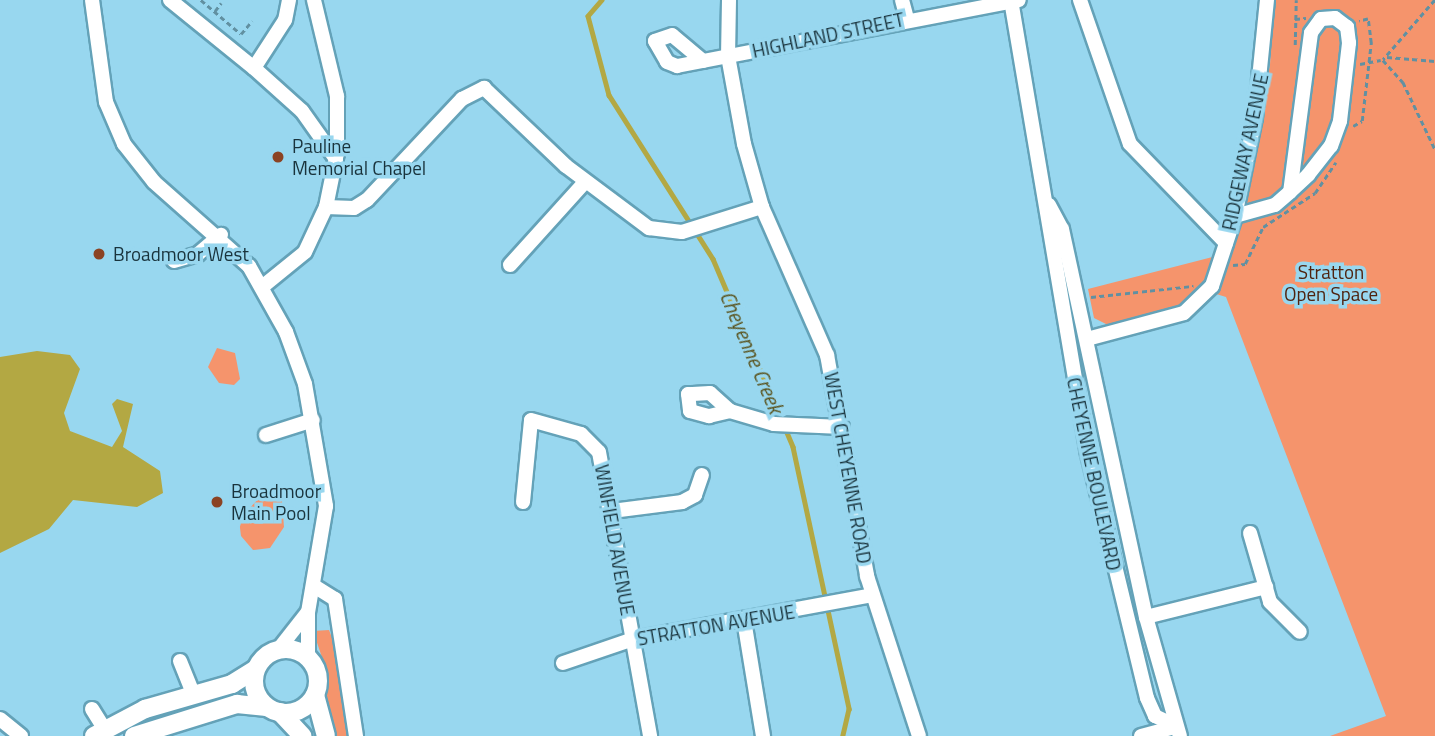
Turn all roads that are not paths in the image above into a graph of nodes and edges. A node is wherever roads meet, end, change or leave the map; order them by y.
1 (92, 0) edge
2 (170, 0) edge
3 (289, 0) edge
4 (314, 0) edge
5 (729, 0) edge
6 (902, 0) edge
7 (1014, 0) edge
8 (1080, 0) edge
9 (1267, 0) edge
10 (908, 19) junction
11 (728, 55) junction
12 (703, 61) dead end
13 (254, 68) junction
14 (336, 159) junction
15 (585, 182) junction
16 (1290, 192) junction
17 (1048, 204) junction
18 (326, 207) junction
19 (762, 207) junction
20 (1235, 216) junction
21 (221, 235) junction
22 (1226, 243) junction
23 (174, 261) dead end
24 (510, 265) dead end
25 (262, 287) junction
26 (1087, 339) junction
27 (730, 411) dead end
28 (313, 420) junction
29 (842, 427) junction
30 (267, 435) dead end
31 (702, 475) dead end
32 (523, 502) dead end
33 (612, 511) junction
34 (1250, 533) dead end
35 (314, 586) junction
36 (1266, 587) junction
37 (872, 595) junction
38 (308, 612) junction
39 (1146, 617) junction
40 (744, 620) junction
41 (1300, 632) dead end
42 (632, 639) junction
43 (278, 650) junction
44 (308, 657) junction
45 (180, 661) dead end
46 (564, 663) dead end
47 (256, 669) junction
48 (194, 695) junction
49 (315, 695) junction
50 (92, 709) dead end
51 (274, 709) junction
52 (0, 719) edge
53 (1178, 731) edge
54 (99, 733) edge
55 (21, 736) edge
56 (135, 736) edge
57 (302, 736) edge
58 (326, 736) edge
59 (356, 736) edge
60 (650, 736) edge
61 (763, 736) edge
62 (919, 736) edge
63 (1141, 736) edge

1 - 21 street
2 - 13 street
3 - 13 street
4 - 14 street
5 - 11 street, WEST CHEYENNE ROAD
6 - 10 street
7 - 10 street, HIGHLAND STREET
7 - 17 street, CHEYENNE BOULEVARD
8 - 22 street
9 - 20 street, RIDGEWAY AVENUE
10 - 11 street, HIGHLAND STREET
11 - 12 street, HIGHLAND STREET
11 - 19 street, WEST CHEYENNE ROAD
13 - 14 street
14 - 18 street
15 - 18 street
15 - 19 street
15 - 24 street
16 - 16 street
16 - 20 street
17 - 26 street, CHEYENNE BOULEVARD
17 - 53 street, CHEYENNE BOULEVARD
18 - 25 street
19 - 29 street, WEST CHEYENNE ROAD
20 - 22 street, RIDGEWAY AVENUE
21 - 23 street
21 - 25 street
22 - 26 street, RIDGEWAY AVENUE
25 - 28 street
26 - 39 street, CHEYENNE BOULEVARD
27 - 29 street
28 - 30 street
28 - 35 street
29 - 37 street, WEST CHEYENNE ROAD
31 - 33 street
32 - 33 street, WINFIELD AVENUE
33 - 42 street, WINFIELD AVENUE
34 - 36 street
35 - 38 street
35 - 59 street
36 - 39 street
36 - 41 street
37 - 40 street, STRATTON AVENUE
37 - 62 street, WEST CHEYENNE ROAD
38 - 43 street
38 - 44 street
39 - 53 street, CHEYENNE BOULEVARD
40 - 42 street, STRATTON AVENUE
40 - 61 street
42 - 46 street, STRATTON AVENUE
42 - 60 street, WINFIELD AVENUE
43 - 44 main road
43 - 47 main road
44 - 49 main road
45 - 48 street
47 - 48 main road
47 - 51 main road
48 - 54 main road
49 - 51 main road
49 - 58 main road
50 - 54 street
51 - 56 main road
51 - 57 main road
52 - 55 street
53 - 63 street

